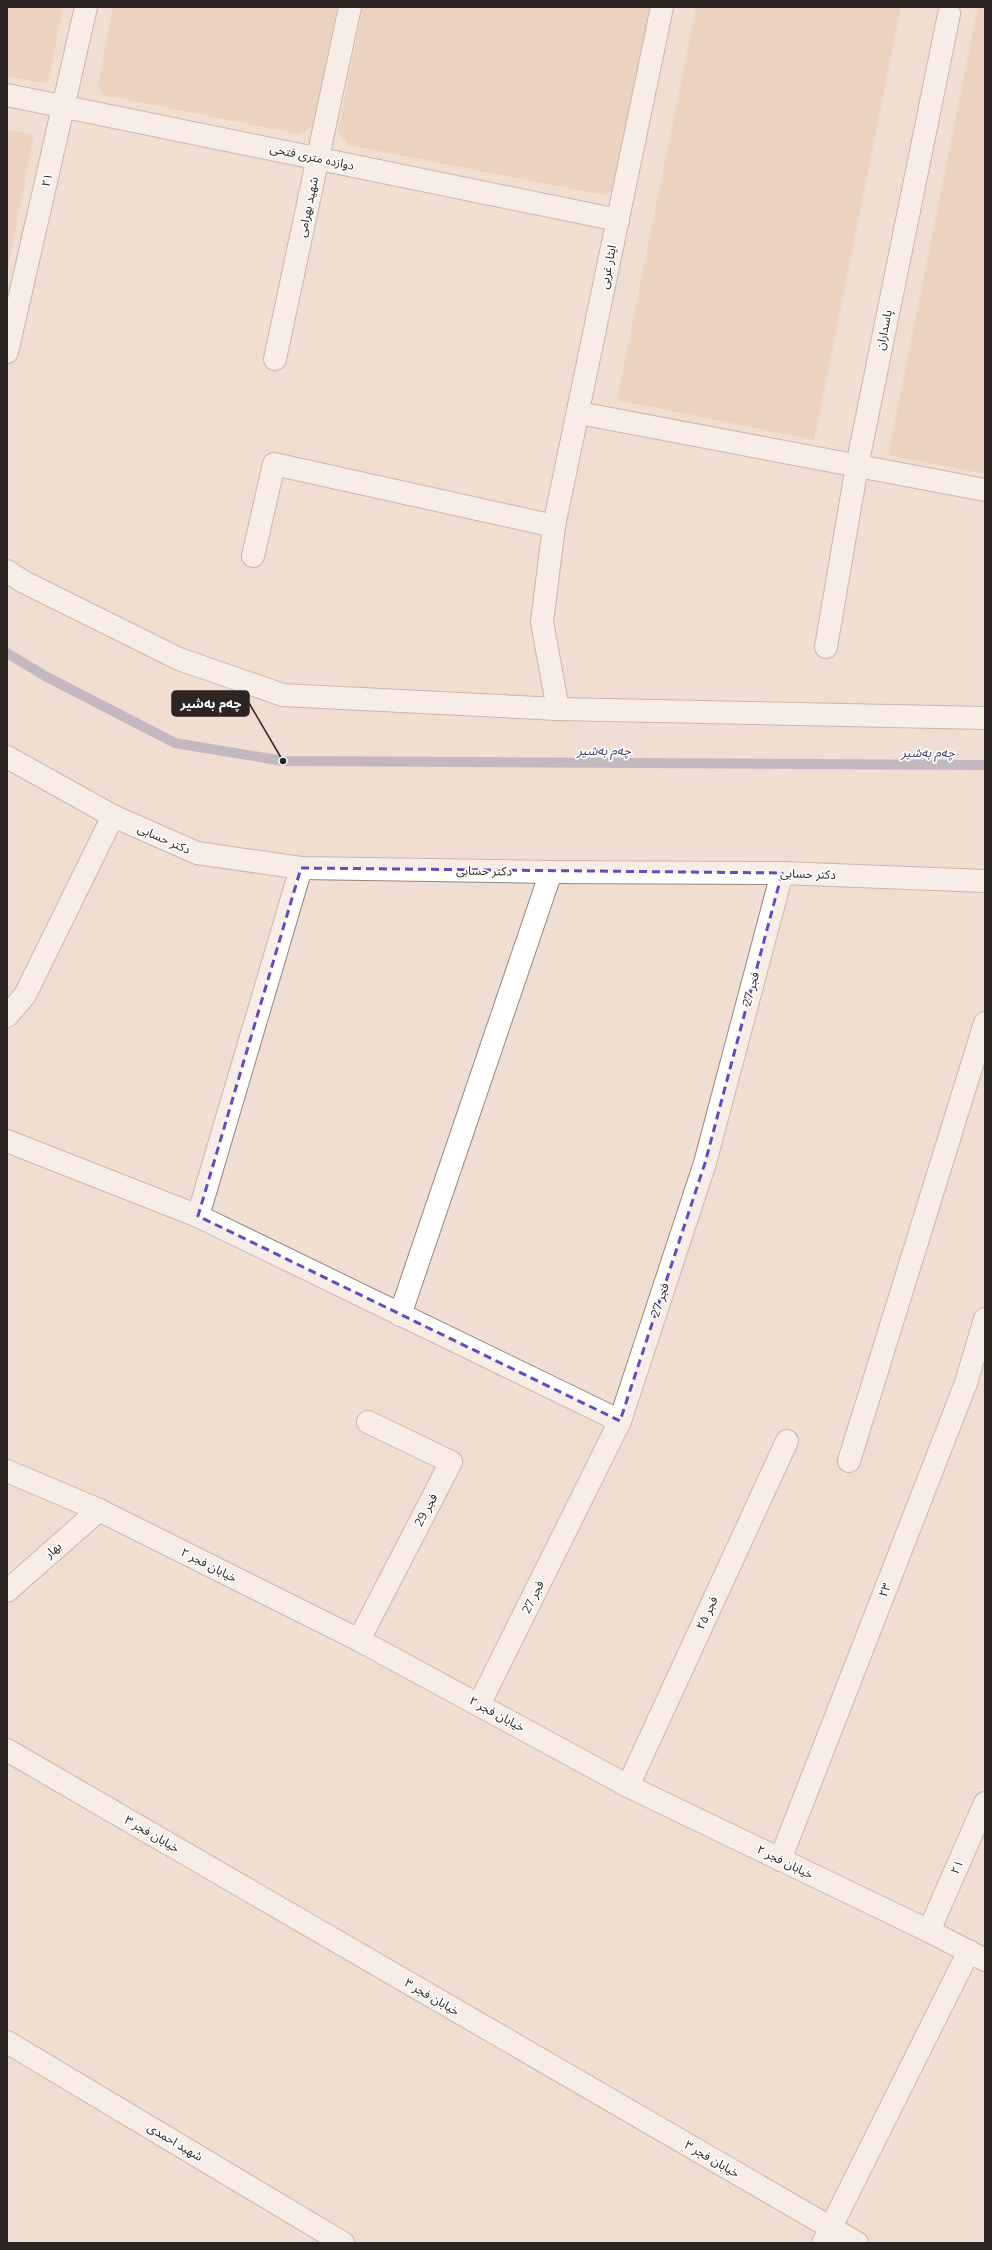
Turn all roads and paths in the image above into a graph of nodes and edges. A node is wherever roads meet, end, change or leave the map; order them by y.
1 (86, 7) edge
2 (350, 7) edge
3 (662, 7) edge
4 (949, 14) dead end
5 (7, 95) edge
6 (64, 106) junction
7 (318, 158) junction
8 (618, 220) junction
9 (7, 352) edge
10 (275, 359) dead end
11 (579, 413) junction
12 (857, 466) junction
13 (985, 490) edge
14 (554, 526) junction
15 (253, 556) dead end
16 (7, 571) edge
17 (826, 647) dead end
18 (558, 709) junction
19 (985, 718) edge
20 (7, 757) edge
21 (113, 816) junction
22 (301, 868) junction
23 (551, 872) junction
24 (782, 873) junction
25 (985, 881) edge
26 (7, 1016) edge
27 (985, 1023) edge
28 (7, 1141) edge
29 (198, 1216) junction
30 (400, 1315) junction
31 (985, 1319) edge
32 (620, 1421) junction
33 (368, 1422) dead end
34 (787, 1441) dead end
35 (849, 1461) dead end
36 (7, 1472) edge
37 (99, 1510) junction
38 (7, 1591) edge
39 (359, 1640) junction
40 (479, 1705) junction
41 (7, 1750) edge
42 (628, 1786) junction
43 (985, 1803) edge
44 (780, 1860) junction
45 (929, 1931) junction
46 (977, 1956) edge
47 (7, 2042) edge
48 (827, 2235) edge
49 (343, 2243) edge
50 (857, 2243) edge

1 - 6 street, ۲۱
2 - 7 street, شهید بهرامی
3 - 8 street, ایثار غربی
4 - 12 street, پاسداران
5 - 6 street, دوازده متری فتحی
6 - 7 street, دوازده متری فتحی
6 - 9 street, ۲۱
7 - 8 street, دوازده متری فتحی
7 - 10 street, شهید بهرامی
8 - 11 street, ایثار غربی
11 - 12 street
11 - 14 street, ایثار غربی
12 - 13 street
12 - 17 street, پاسداران
14 - 15 street
14 - 18 street, ایثار غربی
16 - 18 street
18 - 19 street
20 - 21 street, دکتر حسابی
21 - 22 street, دکتر حسابی
21 - 26 street
22 - 23 street, دکتر حسابی
22 - 29 street
23 - 24 street, دکتر حسابی
23 - 30 street
24 - 25 street, دکتر حسابی
24 - 32 street, فجر 27
27 - 35 street
28 - 29 street
29 - 30 street
30 - 32 street
31 - 44 street, ۲۳
32 - 40 street, فجر 27
33 - 39 street, فجر 29
34 - 42 street, فجر ۲۵
36 - 37 street, خیابان فجر ۲
37 - 38 street, بهار
37 - 39 street, خیابان فجر ۲
39 - 40 street, خیابان فجر ۲
40 - 42 street, خیابان فجر ۲
41 - 48 street, خیابان فجر ۳
42 - 44 street, خیابان فجر ۲
43 - 45 street, ۲۱
44 - 45 street, خیابان فجر ۲
45 - 46 street, خیابان فجر ۲
46 - 48 street
47 - 49 street, شهید احمدی
48 - 50 street, خیابان فجر ۳

